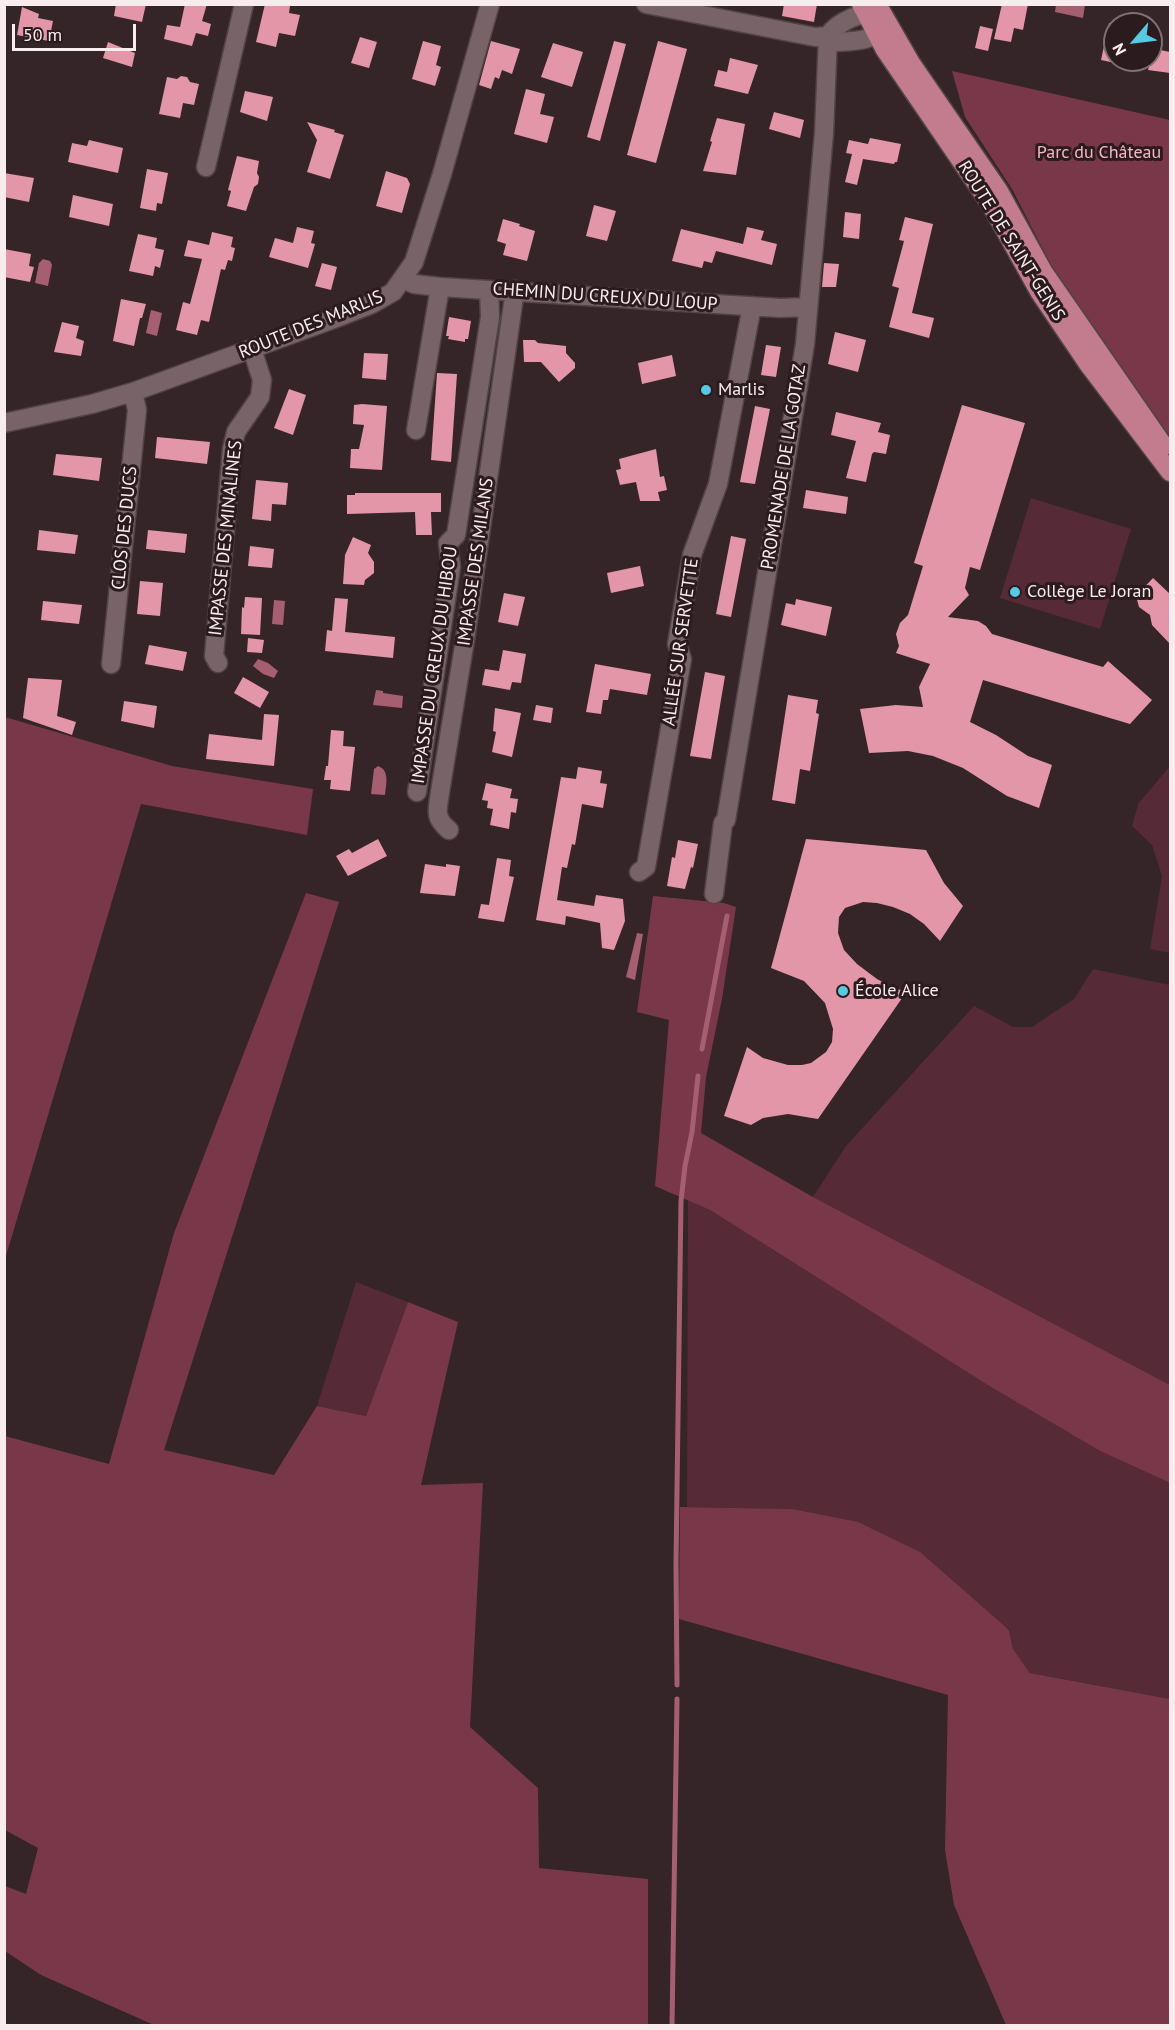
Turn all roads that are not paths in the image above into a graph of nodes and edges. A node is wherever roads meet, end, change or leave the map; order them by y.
1 (244, 4) edge
2 (490, 4) edge
3 (646, 4) edge
4 (874, 16) edge
5 (828, 36) junction
6 (206, 167) dead end
7 (403, 279) junction
8 (440, 287) junction
9 (489, 290) junction
10 (515, 290) junction
11 (752, 306) junction
12 (808, 308) junction
13 (252, 349) junction
14 (132, 392) junction
15 (4, 423) edge
16 (416, 430) dead end
17 (1170, 454) edge
18 (1170, 472) edge
19 (218, 663) dead end
20 (111, 664) dead end
21 (417, 792) dead end
22 (449, 830) dead end
23 (639, 872) dead end
24 (714, 894) dead end

1 - 6 street
2 - 7 street, ROUTE DES MARLIS
3 - 5 street
4 - 5 street
4 - 17 main road, ROUTE DE SAINT-GENIS
4 - 18 main road, ROUTE DE SAINT-GENIS
5 - 12 street, PROMENADE DE LA GOTAZ
7 - 8 street, CHEMIN DU CREUX DU LOUP
7 - 13 street, ROUTE DES MARLIS
8 - 9 street, CHEMIN DU CREUX DU LOUP
8 - 16 street
9 - 10 street, CHEMIN DU CREUX DU LOUP
9 - 21 street, IMPASSE DU CREUX DU HIBOU
10 - 11 street, CHEMIN DU CREUX DU LOUP
10 - 22 street, IMPASSE DES MILANS
11 - 12 street, CHEMIN DU CREUX DU LOUP
11 - 23 street, ALLÉE SUR SERVETTE
12 - 24 street, PROMENADE DE LA GOTAZ
13 - 14 street, ROUTE DES MARLIS
13 - 19 street, IMPASSE DES MINALINES
14 - 15 street, ROUTE DES MARLIS
14 - 20 street, CLOS DES DUCS

